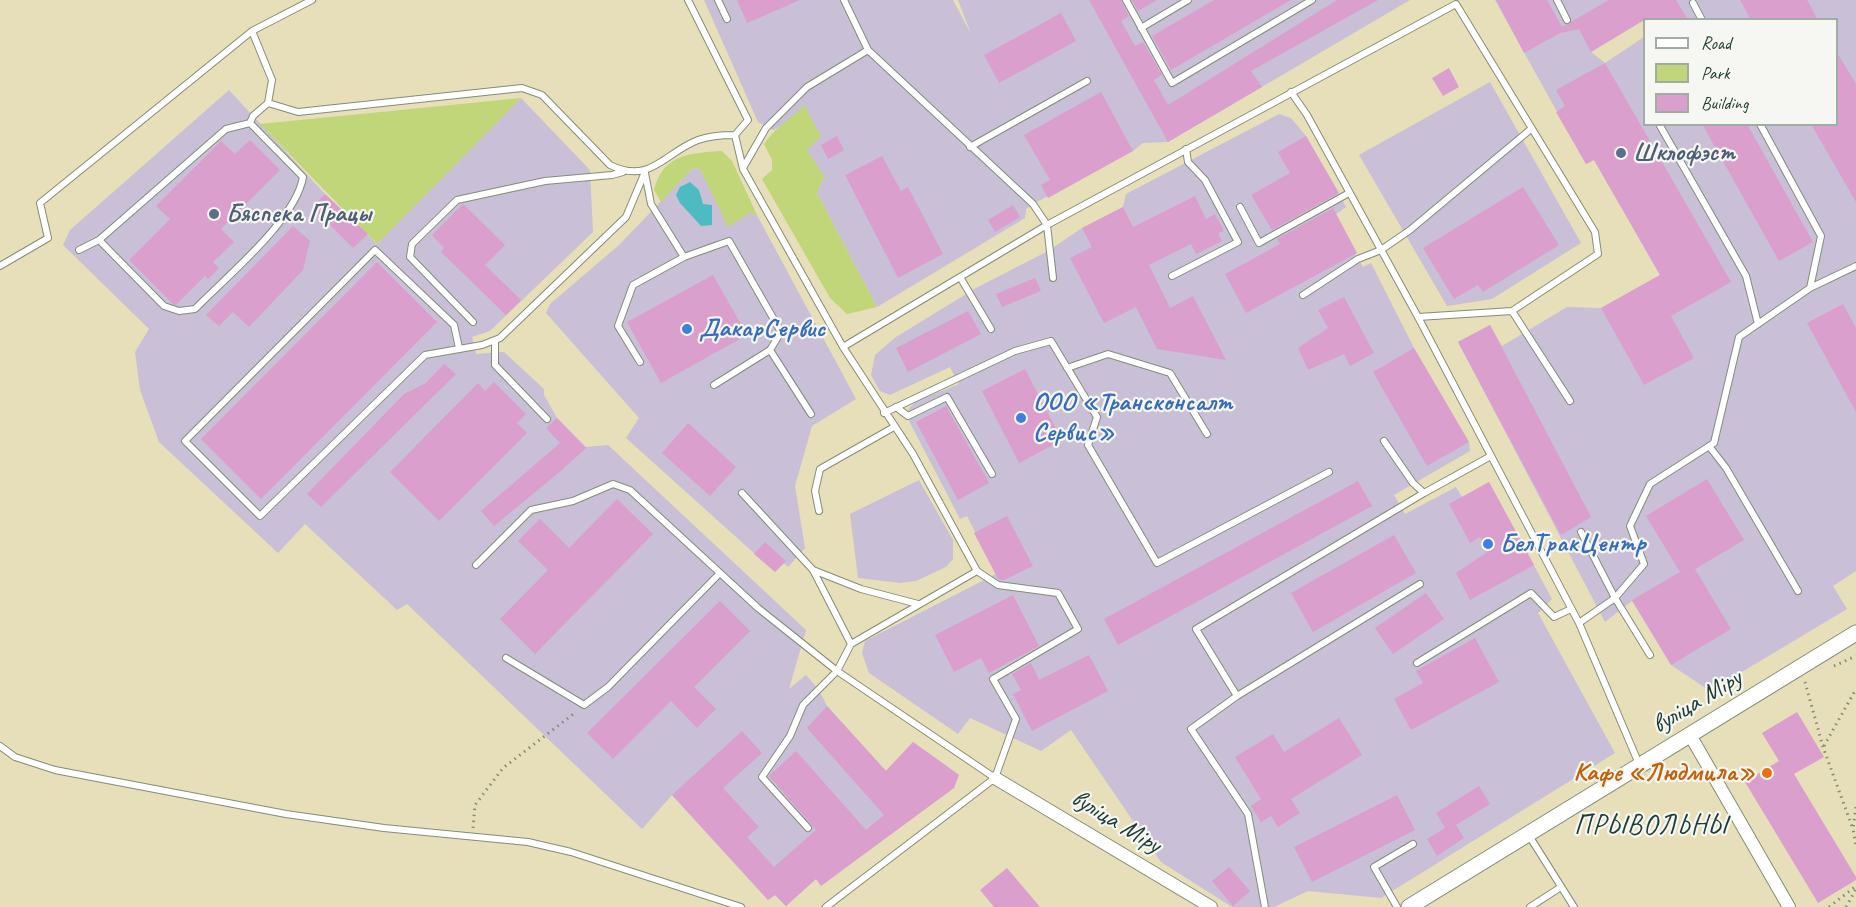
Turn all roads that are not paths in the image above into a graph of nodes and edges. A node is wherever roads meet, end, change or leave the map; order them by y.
1 (312, 0) edge
2 (688, 0) edge
3 (718, 0) edge
4 (844, 0) edge
5 (1126, 0) edge
6 (1188, 0) edge
7 (1312, 0) edge
8 (1557, 0) edge
9 (1456, 2) edge
10 (1693, 3) dead end
11 (1701, 18) edge
12 (727, 19) dead end
13 (1567, 20) dead end
14 (1141, 28) junction
15 (252, 31) junction
16 (868, 50) junction
17 (1087, 81) dead end
18 (1291, 92) junction
19 (268, 103) junction
20 (250, 123) junction
21 (1660, 126) edge
22 (1761, 126) edge
23 (1531, 129) junction
24 (735, 135) junction
25 (970, 147) junction
26 (1186, 149) junction
27 (743, 169) junction
28 (623, 172) junction
29 (645, 172) junction
30 (1349, 193) junction
31 (1240, 207) dead end
32 (1047, 225) junction
33 (99, 240) junction
34 (79, 250) dead end
35 (1381, 250) junction
36 (684, 257) junction
37 (0, 266) edge
38 (1856, 266) edge
39 (1172, 276) dead end
40 (960, 277) junction
41 (1053, 278) dead end
42 (1810, 288) junction
43 (1303, 295) dead end
44 (1512, 311) junction
45 (1418, 317) junction
46 (473, 322) dead end
47 (1758, 324) junction
48 (991, 329) dead end
49 (495, 342) junction
50 (843, 347) junction
51 (459, 348) junction
52 (770, 350) junction
53 (640, 362) dead end
54 (1067, 368) junction
55 (714, 385) dead end
56 (1570, 401) dead end
57 (896, 407) junction
58 (884, 413) junction
59 (811, 414) dead end
60 (547, 419) dead end
61 (894, 427) junction
62 (1207, 434) dead end
63 (1384, 441) dead end
64 (1709, 446) junction
65 (1491, 456) junction
66 (1329, 472) dead end
67 (992, 474) dead end
68 (742, 493) dead end
69 (1424, 493) junction
70 (819, 511) dead end
71 (1581, 532) dead end
72 (476, 565) dead end
73 (813, 570) junction
74 (977, 571) junction
75 (720, 573) junction
76 (1420, 584) dead end
77 (1798, 591) dead end
78 (1615, 598) junction
79 (918, 604) junction
80 (1571, 609) junction
81 (1578, 623) junction
82 (1856, 633) edge
83 (851, 644) junction
84 (1650, 655) dead end
85 (506, 658) dead end
86 (1417, 663) dead end
87 (837, 671) junction
88 (1237, 696) junction
89 (1690, 735) junction
90 (0, 746) edge
91 (1639, 764) junction
92 (995, 778) junction
93 (808, 828) dead end
94 (1528, 834) junction
95 (1413, 844) dead end
96 (1561, 887) junction
97 (741, 907) edge
98 (826, 907) edge
99 (1211, 907) edge
100 (1265, 907) edge
101 (1397, 907) edge
102 (1409, 907) edge
103 (1530, 907) edge
104 (1574, 907) edge
105 (1789, 907) edge

1 - 15 lane
2 - 24 lane
3 - 12 lane
4 - 16 lane
5 - 14 lane
6 - 14 lane
7 - 14 lane
8 - 13 lane
9 - 18 lane
9 - 23 lane
10 - 11 lane
15 - 19 lane
15 - 37 lane
16 - 25 lane
16 - 27 lane
17 - 25 lane
18 - 26 lane
18 - 30 lane
19 - 20 lane
19 - 28 lane
20 - 33 lane
20 - 33 lane
21 - 47 lane
22 - 42 lane
23 - 35 lane
23 - 44 lane
24 - 27 lane
24 - 29 lane
25 - 32 lane
26 - 32 lane
26 - 39 lane
27 - 50 lane
28 - 29 lane
28 - 46 lane
29 - 36 lane
29 - 49 lane
30 - 31 lane
30 - 35 lane
32 - 40 lane
32 - 41 lane
33 - 34 lane
35 - 43 lane
35 - 45 lane
36 - 52 lane
36 - 53 lane
38 - 42 lane
40 - 48 lane
40 - 50 lane
42 - 47 lane
44 - 45 lane
44 - 56 lane
45 - 65 lane
47 - 64 lane
49 - 51 lane
49 - 60 lane
50 - 58 lane
51 - 51 lane
52 - 55 lane
52 - 59 lane
54 - 57 lane
54 - 62 lane
54 - 66 lane
57 - 58 lane
57 - 67 lane
58 - 61 lane
61 - 70 lane
61 - 74 lane
63 - 69 lane
64 - 77 lane
64 - 78 lane
65 - 69 lane
65 - 80 lane
68 - 73 lane
69 - 88 lane
71 - 78 lane
72 - 75 lane
73 - 79 lane
73 - 83 lane
74 - 79 lane
74 - 92 lane
75 - 85 lane
75 - 87 lane
76 - 88 lane
78 - 81 lane
78 - 84 lane
79 - 83 lane
80 - 81 lane
80 - 86 lane
81 - 91 lane
82 - 89 street, вуліца Міру
83 - 87 lane
87 - 92 lane
87 - 93 lane
88 - 100 lane
89 - 91 street, вуліца Міру
89 - 105 street
90 - 97 lane
91 - 94 street, вуліца Міру
92 - 98 lane
92 - 99 street, вуліца Міру
94 - 96 lane
94 - 102 street, вуліца Міру
95 - 101 lane
96 - 103 lane
96 - 104 lane

